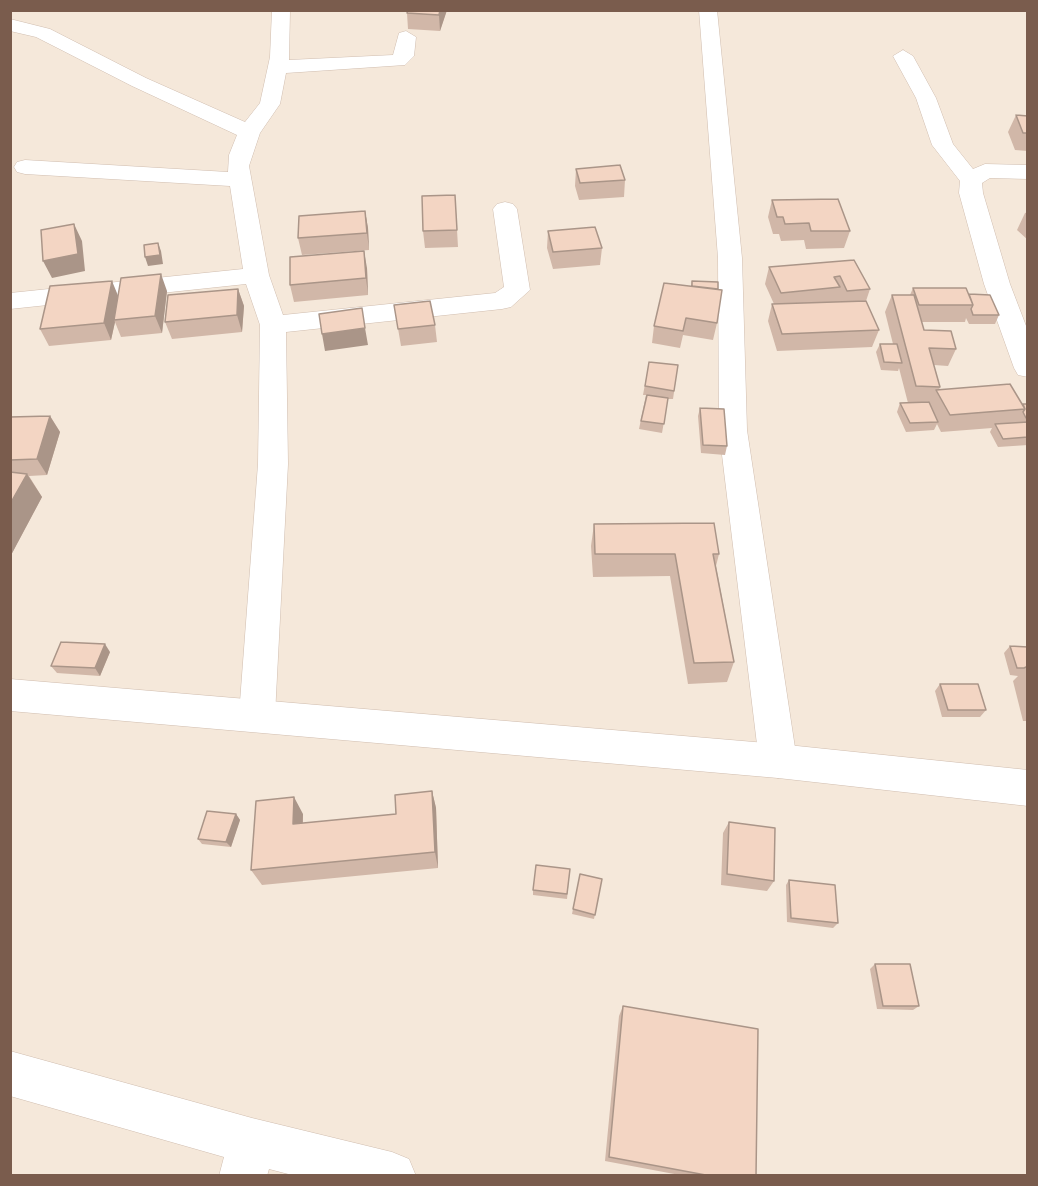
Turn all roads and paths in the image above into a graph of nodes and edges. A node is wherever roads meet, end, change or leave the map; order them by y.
1 (281, 10) edge
2 (708, 10) edge
3 (10, 25) edge
4 (406, 37) dead end
5 (903, 56) dead end
6 (277, 67) junction
7 (249, 132) junction
8 (25, 167) dead end
9 (1028, 172) edge
10 (241, 180) junction
11 (971, 181) junction
12 (506, 209) dead end
13 (256, 275) junction
14 (10, 301) edge
15 (273, 325) junction
16 (1028, 368) edge
17 (10, 694) edge
18 (257, 715) junction
19 (778, 761) junction
20 (1028, 788) edge
21 (10, 1073) edge
22 (248, 1158) edge
23 (393, 1176) edge

1 - 6 street
2 - 19 street
3 - 7 street
4 - 6 street
5 - 11 street
6 - 7 street
7 - 10 street
8 - 10 street
9 - 11 street
10 - 13 street
11 - 16 street
12 - 15 street
13 - 14 street
13 - 15 street
15 - 18 street
17 - 18 street
18 - 19 street
19 - 20 street
21 - 22 street
22 - 23 street

